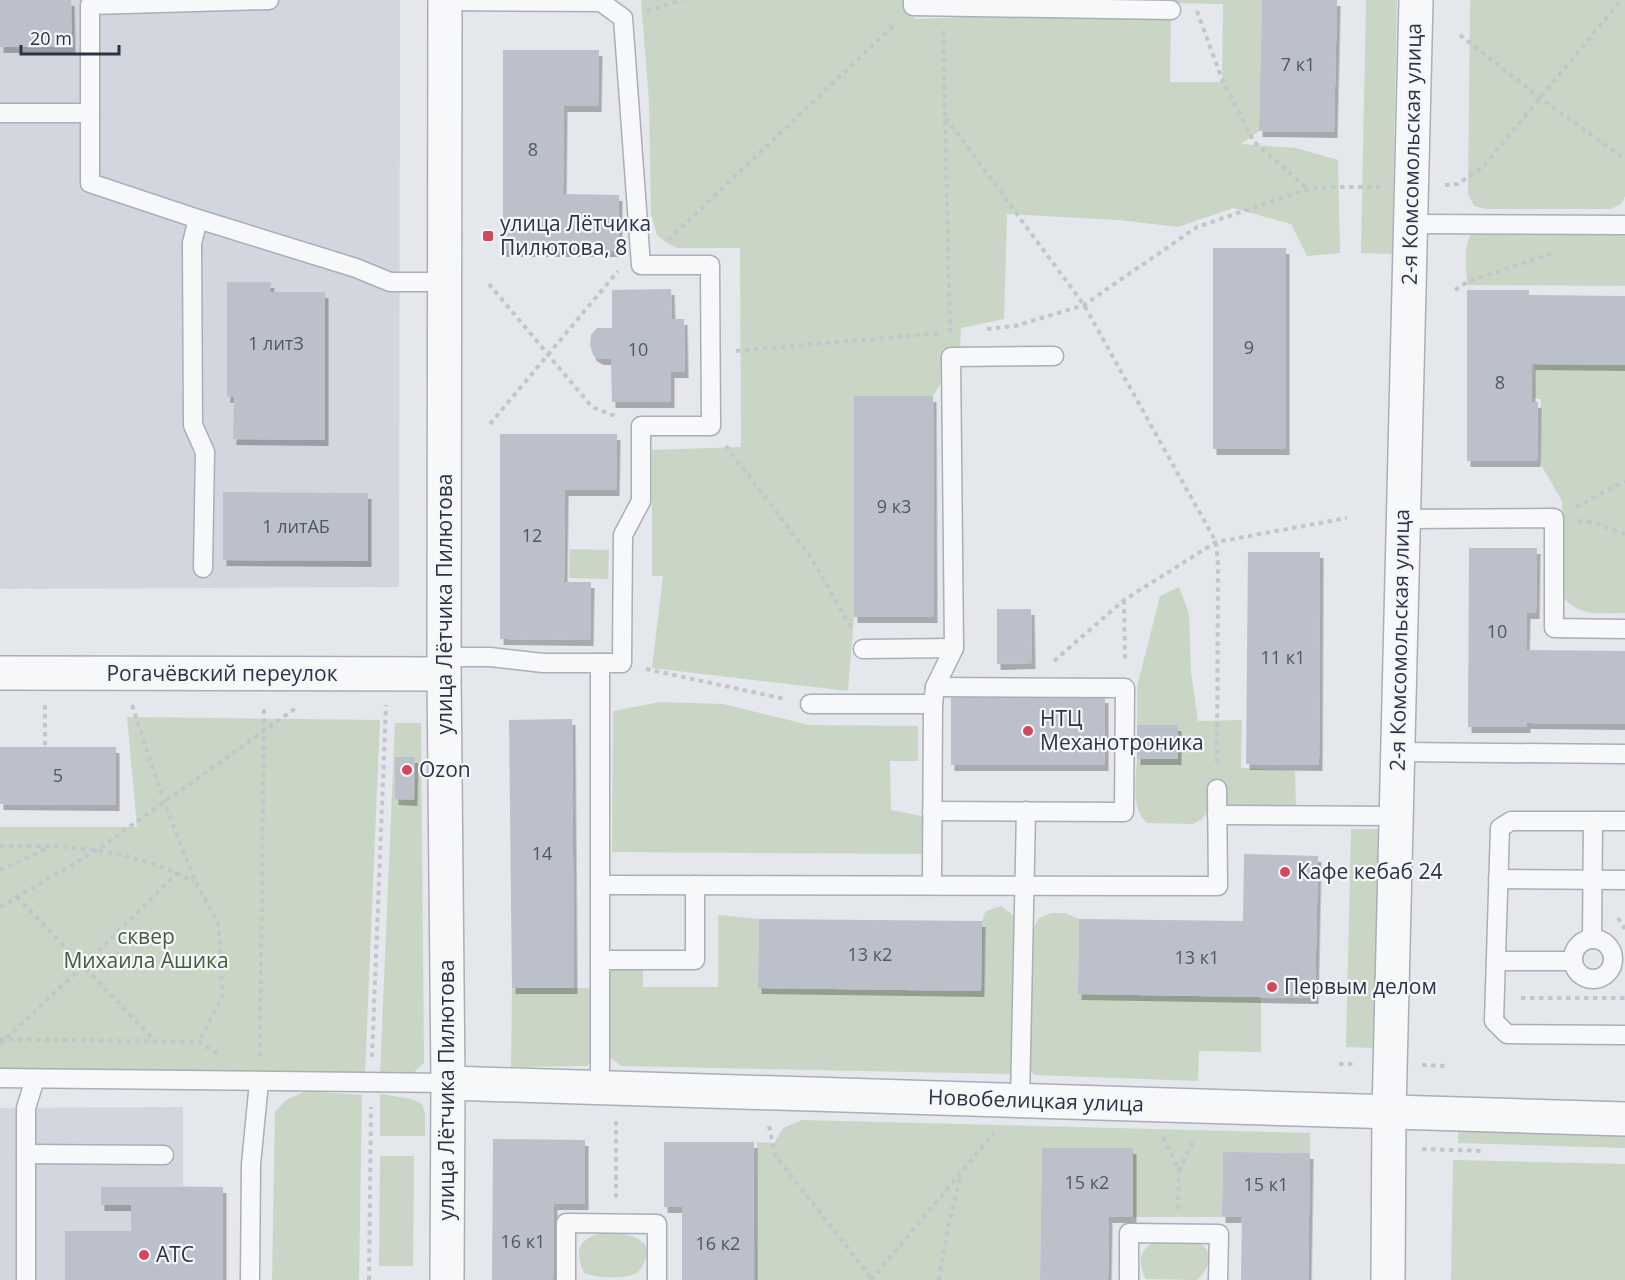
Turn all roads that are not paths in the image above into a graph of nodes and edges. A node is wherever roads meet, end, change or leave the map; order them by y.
1 (269, 0) edge
2 (445, 0) edge
3 (1416, 0) edge
4 (601, 1) edge
5 (913, 3) edge
6 (1171, 10) dead end
7 (0, 113) edge
8 (90, 113) junction
9 (198, 219) junction
10 (1411, 224) junction
11 (1625, 225) edge
12 (444, 282) junction
13 (1054, 356) dead end
14 (1404, 519) junction
15 (203, 568) dead end
16 (1625, 629) edge
17 (954, 648) junction
18 (863, 649) road end
19 (600, 663) junction
20 (444, 665) junction
21 (0, 674) edge
22 (934, 695) junction
23 (810, 704) road end
24 (1398, 752) junction
25 (1625, 754) edge
26 (1217, 789) road end
27 (932, 811) junction
28 (1026, 811) junction
29 (1217, 814) junction
30 (1396, 816) junction
31 (1593, 821) junction
32 (1625, 821) edge
33 (1498, 879) junction
34 (1592, 879) junction
35 (1625, 880) edge
36 (932, 884) junction
37 (1024, 884) junction
38 (600, 885) junction
39 (696, 885) junction
40 (1592, 939) junction
41 (1619, 959) edge
42 (600, 960) junction
43 (1496, 961) junction
44 (1572, 961) junction
45 (1625, 1035) edge
46 (0, 1078) edge
47 (35, 1079) junction
48 (260, 1082) junction
49 (448, 1083) junction
50 (600, 1088) junction
51 (1020, 1101) junction
52 (1389, 1112) junction
53 (1625, 1119) edge
54 (26, 1154) junction
55 (164, 1155) dead end
56 (26, 1280) edge
57 (250, 1280) edge
58 (447, 1280) edge
59 (566, 1280) edge
60 (657, 1280) edge
61 (1129, 1280) edge
62 (1218, 1280) edge
63 (1388, 1280) edge

1 - 8 lane
2 - 4 lane
2 - 12 street, улица Лётчика Пилютова
3 - 10 street, 2-я Комсомольская улица
4 - 19 lane
5 - 6 lane
7 - 8 lane
8 - 9 lane
9 - 12 lane
9 - 15 lane
10 - 11 lane
10 - 14 street, 2-я Комсомольская улица
12 - 20 street, улица Лётчика Пилютова
13 - 17 lane
14 - 16 lane
14 - 24 street, 2-я Комсомольская улица
17 - 18 lane
17 - 22 lane
19 - 20 lane
19 - 38 lane
20 - 21 street, Рогачёвский переулок
20 - 49 street, улица Лётчика Пилютова
22 - 23 lane
22 - 27 lane
22 - 28 lane
24 - 25 lane
24 - 30 street, 2-я Комсомольская улица
26 - 29 lane
27 - 28 lane
27 - 36 lane
28 - 37 lane
29 - 30 lane
29 - 37 lane
30 - 52 street, 2-я Комсомольская улица
31 - 32 lane
31 - 33 lane
31 - 34 lane
33 - 34 lane
33 - 43 lane
34 - 35 lane
34 - 40 lane
36 - 37 lane
36 - 39 lane
37 - 51 lane
38 - 39 lane
38 - 42 lane
39 - 42 lane
40 - 41 lane
40 - 44 lane
41 - 44 lane
42 - 50 lane
43 - 44 lane
43 - 45 lane
46 - 47 lane
47 - 48 lane
47 - 54 lane
48 - 49 lane
48 - 57 lane
49 - 50 street, Новобелицкая улица
49 - 58 street, улица Лётчика Пилютова
50 - 51 street, Новобелицкая улица
51 - 52 street, Новобелицкая улица
52 - 53 street, Новобелицкая улица
52 - 63 street, 2-я Комсомольская улица
54 - 55 lane
54 - 56 lane
59 - 60 lane
61 - 62 lane

